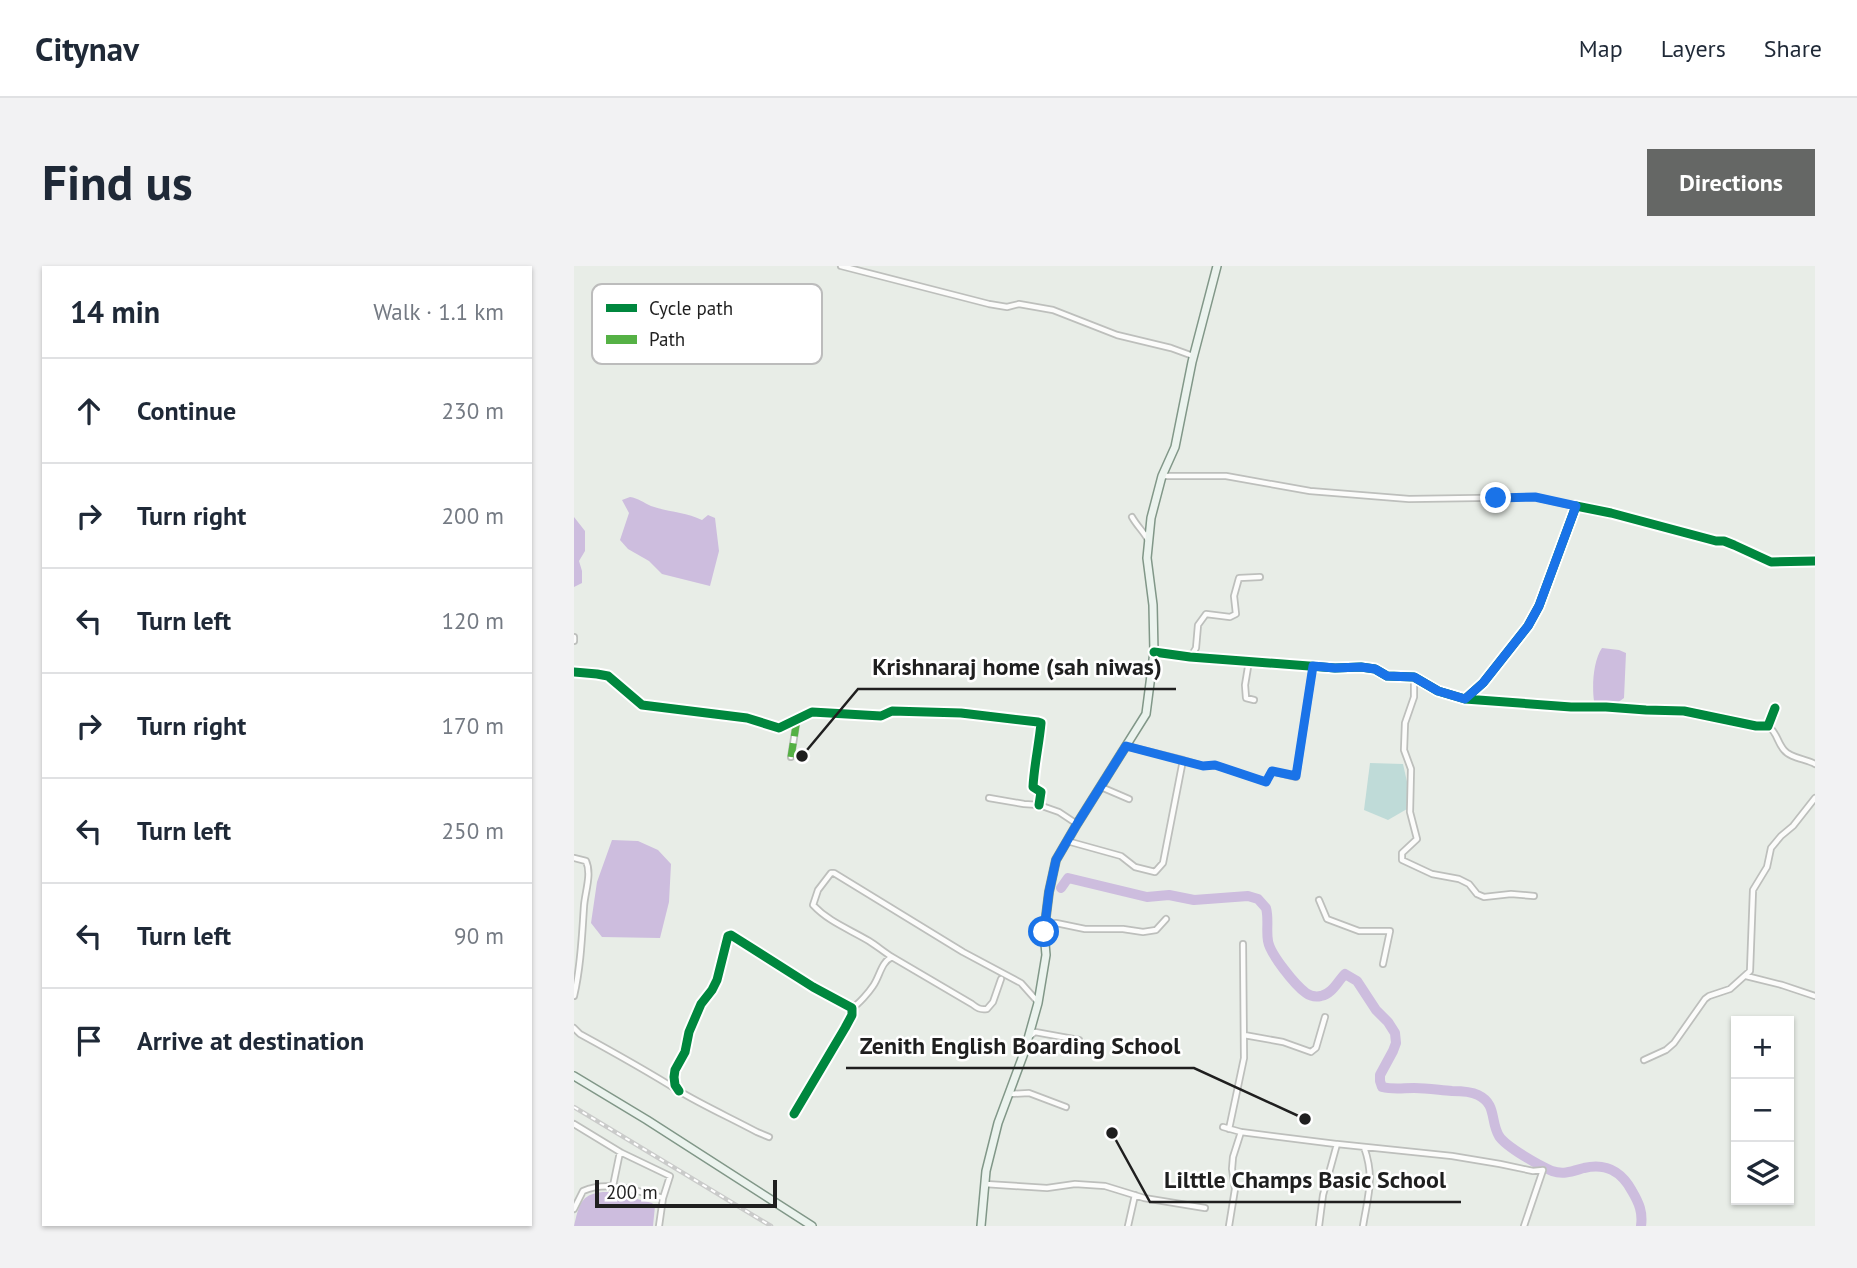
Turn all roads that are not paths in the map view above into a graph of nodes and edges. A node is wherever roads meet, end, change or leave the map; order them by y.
1 (841, 266) edge
2 (1217, 266) edge
3 (1194, 356) junction
4 (1162, 476) junction
5 (1576, 506) junction
6 (1132, 517) dead end
7 (1149, 541) junction
8 (1815, 561) edge
9 (1260, 578) dead end
10 (1154, 652) junction
11 (1190, 657) junction
12 (1249, 661) junction
13 (1313, 666) junction
14 (574, 672) edge
15 (1414, 677) junction
16 (1254, 699) dead end
17 (1465, 699) junction
18 (1775, 708) dead end
19 (797, 719) junction
20 (1768, 726) junction
21 (1126, 746) junction
22 (791, 757) dead end
23 (1183, 760) junction
24 (1815, 764) edge
25 (1101, 787) junction
26 (989, 798) dead end
27 (1815, 798) edge
28 (1129, 799) dead end
29 (1039, 805) junction
30 (1077, 824) junction
31 (1067, 841) junction
32 (574, 858) edge
33 (1534, 896) dead end
34 (1319, 900) dead end
35 (1166, 919) dead end
36 (1045, 924) junction
37 (1242, 944) dead end
38 (892, 957) junction
39 (1383, 964) dead end
40 (1746, 976) junction
41 (1001, 979) dead end
42 (574, 996) edge
43 (1815, 996) edge
44 (1038, 1003) junction
45 (852, 1007) junction
46 (1325, 1017) dead end
47 (574, 1028) edge
48 (1244, 1035) junction
49 (1028, 1038) junction
50 (1079, 1041) dead end
51 (1644, 1060) dead end
52 (574, 1076) edge
53 (679, 1091) junction
54 (1009, 1094) junction
55 (1066, 1107) dead end
56 (794, 1114) dead end
57 (574, 1124) edge
58 (1241, 1132) junction
59 (769, 1137) dead end
60 (1337, 1144) junction
61 (1364, 1147) junction
62 (620, 1152) junction
63 (985, 1184) junction
64 (613, 1186) junction
65 (1135, 1195) junction
66 (663, 1198) junction
67 (1205, 1208) dead end
68 (574, 1209) edge
69 (659, 1226) edge
70 (812, 1226) edge
71 (981, 1226) edge
72 (1128, 1226) edge
73 (1229, 1226) edge
74 (1319, 1226) edge
75 (1363, 1226) edge
76 (1524, 1226) edge

1 - 3 street
2 - 3 main road
3 - 4 main road
4 - 5 street
4 - 7 main road
5 - 8 street
5 - 17 street
6 - 7 street
7 - 10 main road
9 - 11 street
10 - 11 street
10 - 21 main road
11 - 12 street
12 - 13 street
12 - 16 street
13 - 15 street
13 - 23 street
14 - 19 street
15 - 17 street
15 - 33 street
17 - 20 street
18 - 20 street
19 - 22 street
19 - 29 street
20 - 24 street
21 - 23 street
21 - 25 main road
23 - 31 street
25 - 28 street
25 - 30 main road
26 - 29 street
27 - 40 street
29 - 30 street
30 - 31 main road
31 - 36 main road
32 - 42 street
34 - 39 street
35 - 36 street
36 - 44 main road
37 - 48 street
38 - 41 street
38 - 44 street
38 - 45 street
40 - 43 street
40 - 51 street
44 - 49 main road
45 - 53 street
45 - 56 street
46 - 48 street
47 - 53 street
48 - 58 street
49 - 50 street
49 - 54 main road
52 - 70 main road
53 - 59 street
54 - 55 street
54 - 63 main road
57 - 62 street
58 - 60 street
58 - 73 street
60 - 61 street
60 - 74 street
61 - 75 street
61 - 76 street
62 - 64 street
62 - 66 street
63 - 65 street
63 - 71 main road
64 - 66 street
64 - 68 street
65 - 67 street
65 - 72 street
66 - 69 street

